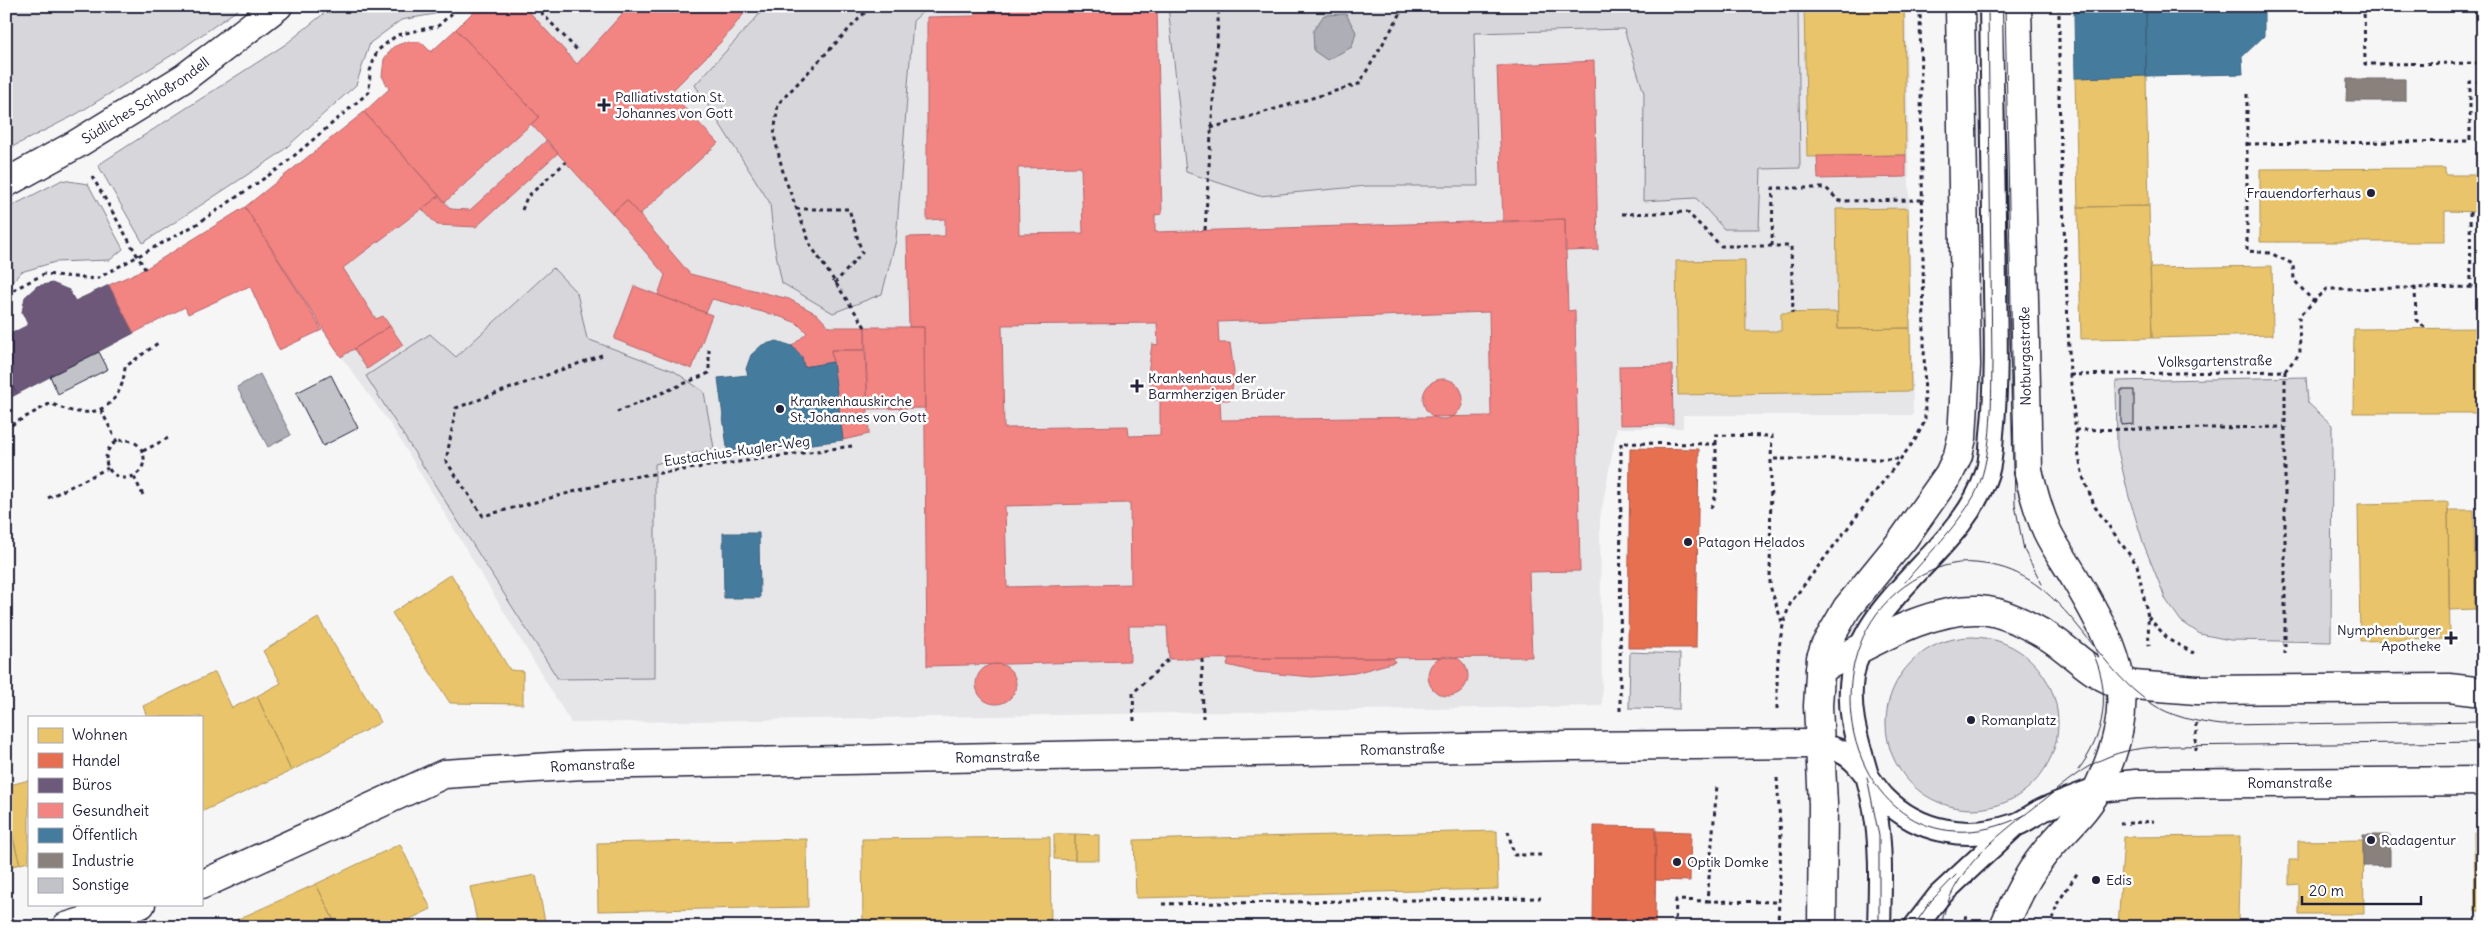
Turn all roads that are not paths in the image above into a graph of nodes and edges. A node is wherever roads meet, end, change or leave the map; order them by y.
1 (278, 6) edge
2 (1960, 6) edge
3 (1992, 6) edge
4 (2017, 6) edge
5 (6, 182) edge
6 (1994, 414) junction
7 (1949, 474) junction
8 (1859, 650) junction
9 (1820, 669) junction
10 (2121, 684) junction
11 (2483, 692) edge
12 (1818, 744) junction
13 (1866, 775) junction
14 (2483, 781) edge
15 (2098, 788) junction
16 (2015, 826) junction
17 (202, 886) edge
18 (134, 906) edge
19 (66, 927) edge
20 (1822, 927) edge
21 (1879, 927) edge
22 (1915, 927) edge
23 (2004, 927) edge

1 - 5 main road, Südliches Schloßrondell
2 - 7 main road
3 - 6 lane
4 - 10 main road, Notburgastraße
6 - 7 lane
6 - 8 lane
7 - 9 main road
8 - 9 main road
8 - 10 main road
8 - 13 lane
9 - 12 main road
10 - 11 main road
10 - 15 main road
12 - 13 lane
12 - 17 main road, Romanstraße
12 - 20 main road
13 - 16 lane
13 - 21 lane
14 - 15 main road, Romanstraße
15 - 16 lane
15 - 23 main road
16 - 22 lane
18 - 19 main road

